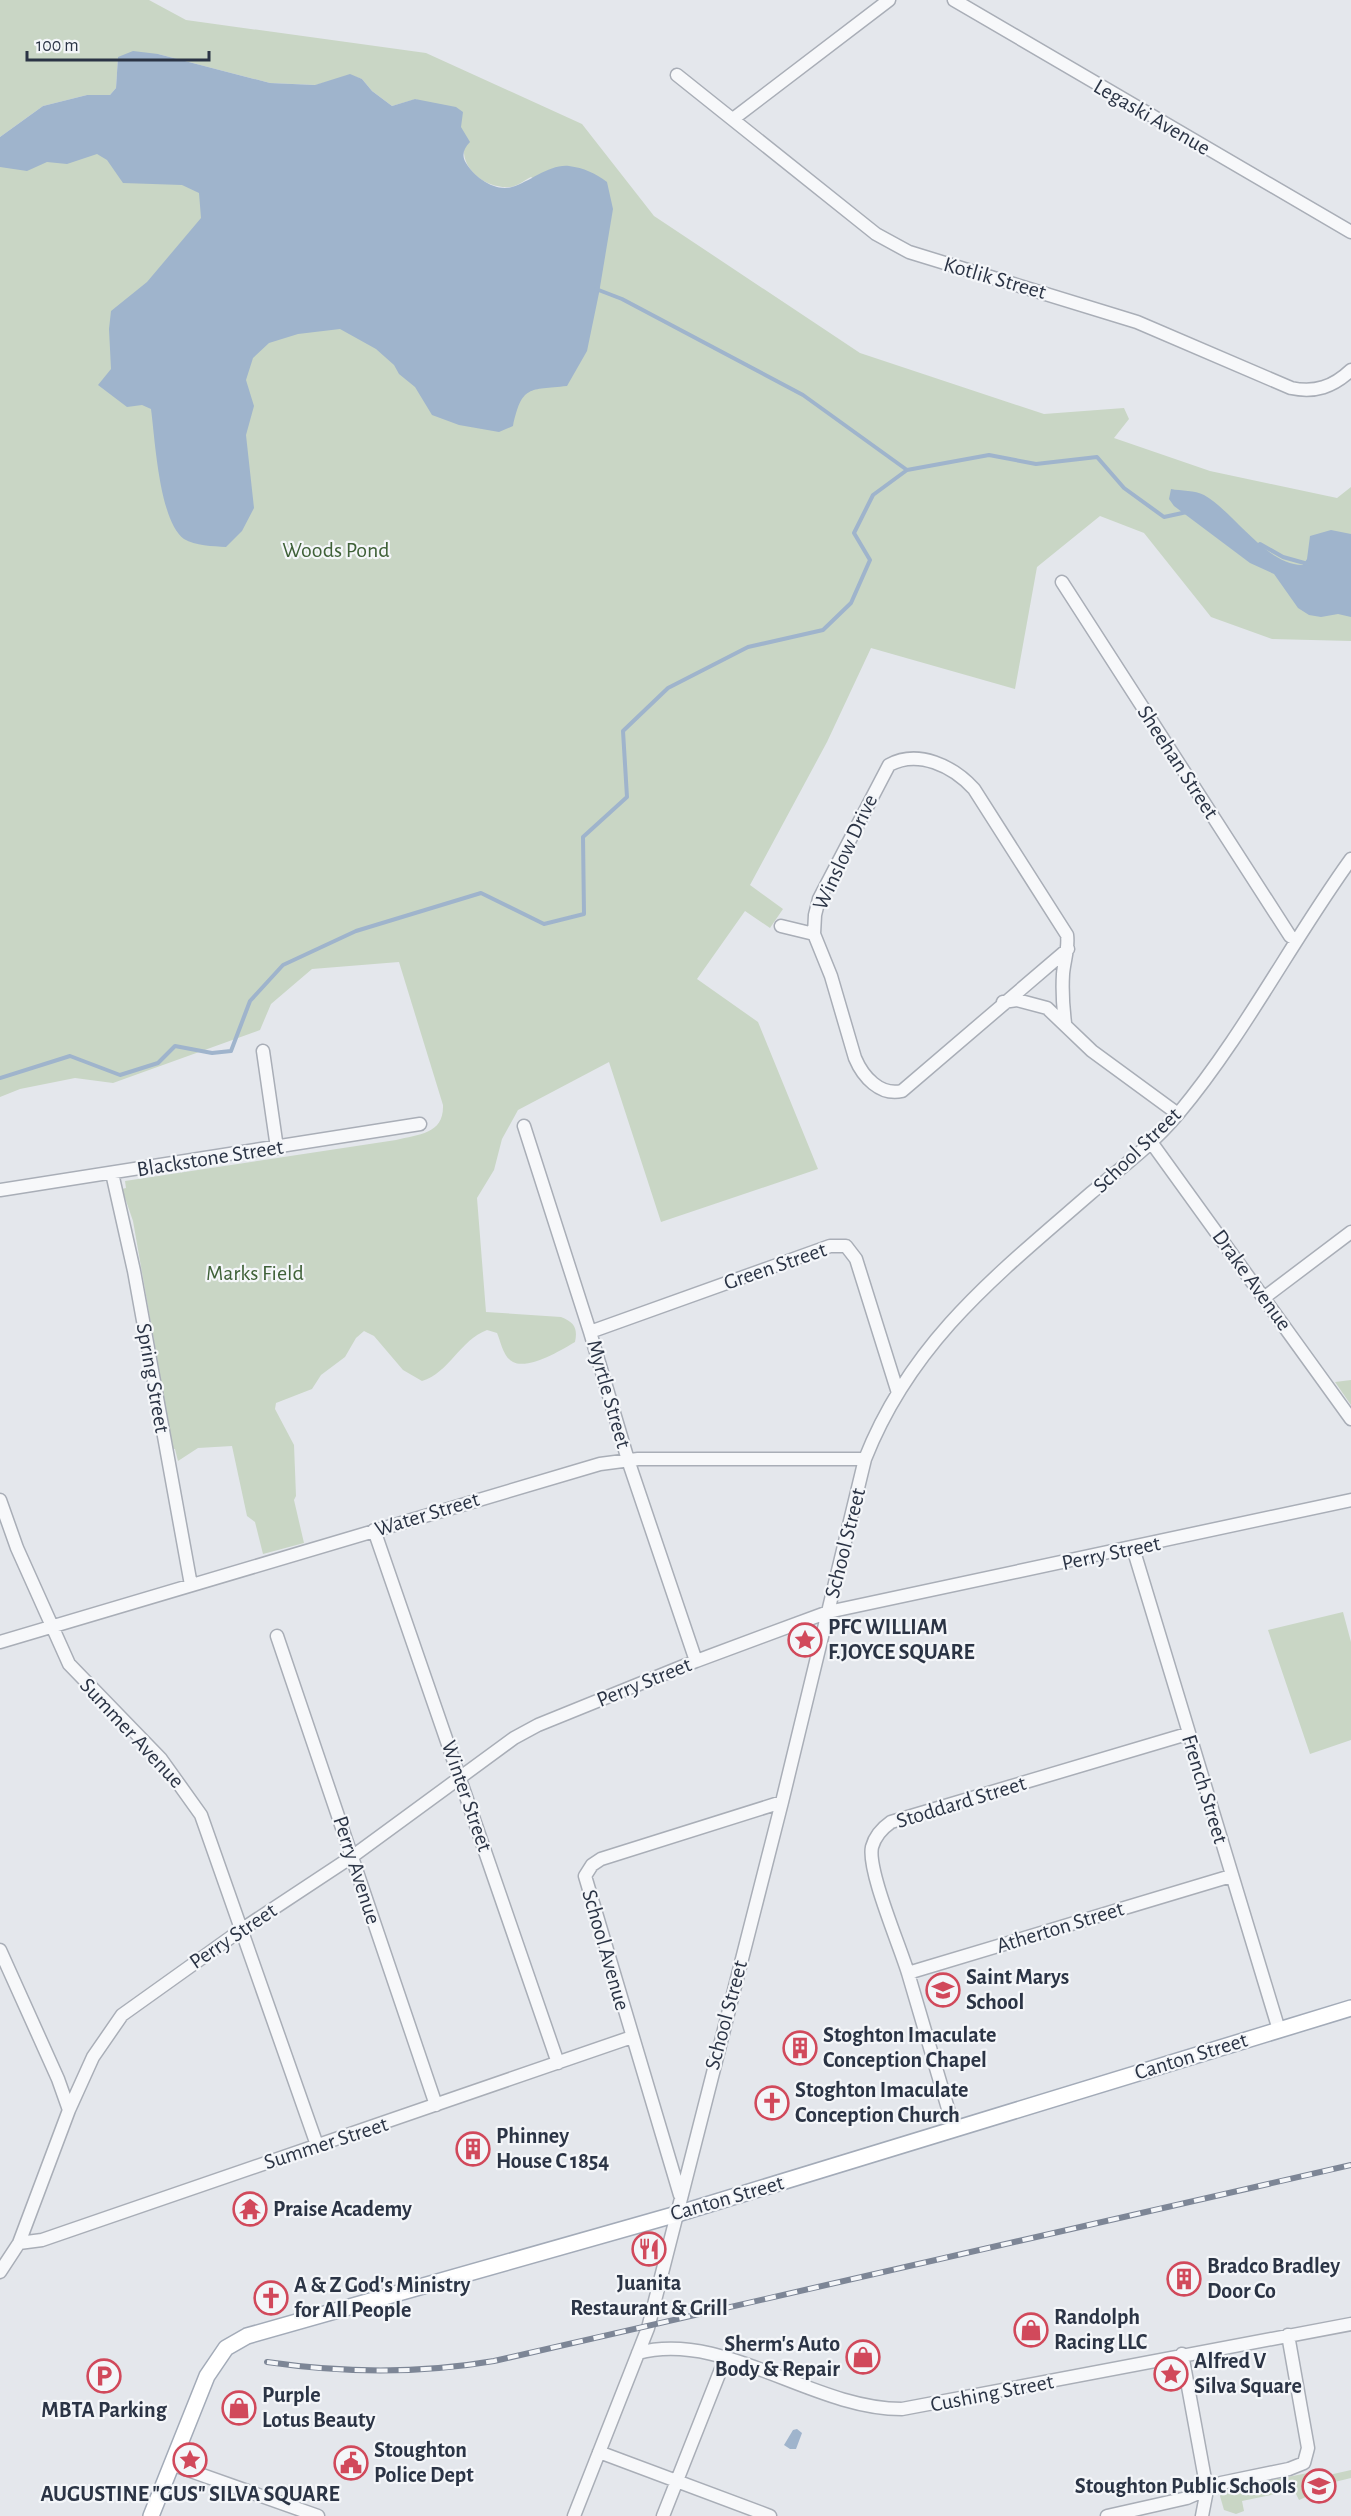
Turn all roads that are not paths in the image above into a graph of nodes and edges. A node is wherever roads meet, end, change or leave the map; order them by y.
1 (889, 0) edge
2 (954, 0) edge
3 (676, 75) dead end
4 (733, 119) junction
5 (1351, 232) edge
6 (1351, 370) edge
7 (1062, 582) dead end
8 (1351, 859) edge
9 (781, 926) dead end
10 (814, 934) junction
11 (1297, 940) junction
12 (1068, 949) junction
13 (1003, 1002) junction
14 (1065, 1023) junction
15 (263, 1051) dead end
16 (1178, 1114) junction
17 (420, 1124) dead end
18 (524, 1126) dead end
19 (1151, 1142) junction
20 (277, 1148) junction
21 (112, 1173) junction
22 (0, 1190) edge
23 (1351, 1232) edge
24 (1265, 1297) junction
25 (591, 1332) junction
26 (898, 1393) junction
27 (1351, 1419) edge
28 (865, 1459) junction
29 (628, 1460) junction
30 (0, 1500) edge
31 (1351, 1500) edge
32 (374, 1530) junction
33 (1133, 1548) junction
34 (191, 1585) junction
35 (828, 1612) junction
36 (52, 1627) junction
37 (277, 1636) dead end
38 (0, 1642) edge
39 (696, 1661) junction
40 (1187, 1734) junction
41 (460, 1779) junction
42 (782, 1802) junction
43 (353, 1856) junction
44 (1231, 1876) junction
45 (241, 1930) junction
46 (0, 1950) edge
47 (908, 1973) junction
48 (1351, 2007) edge
49 (1279, 2030) junction
50 (632, 2037) junction
51 (558, 2063) junction
52 (436, 2105) junction
53 (69, 2110) junction
54 (954, 2129) junction
55 (317, 2145) junction
56 (680, 2195) junction
57 (677, 2214) junction
58 (19, 2243) junction
59 (0, 2272) edge
60 (1351, 2327) edge
61 (1288, 2335) junction
62 (638, 2353) junction
63 (1182, 2354) junction
64 (725, 2359) junction
65 (599, 2452) junction
66 (171, 2464) junction
67 (677, 2481) junction
68 (1207, 2490) junction
69 (151, 2516) edge
70 (318, 2516) edge
71 (574, 2516) edge
72 (663, 2516) edge
73 (770, 2516) edge
74 (1107, 2516) edge
75 (1202, 2516) edge

1 - 4 street
2 - 5 street, Legaski Avenue
3 - 4 street, Kotlik Street
4 - 6 street, Kotlik Street
7 - 11 street, Sheehan Street
8 - 11 street, School Street
9 - 10 street
10 - 12 street, Winslow Drive
10 - 13 street, Winslow Drive
11 - 16 street, School Street
12 - 13 street, Winslow Drive
12 - 14 street, Winslow Drive
13 - 14 street
14 - 16 street
15 - 20 street
16 - 19 street, School Street
17 - 20 street, Blackstone Street
18 - 25 street, Myrtle Street
19 - 24 street, Drake Avenue
19 - 26 street, School Street
20 - 21 street, Blackstone Street
21 - 22 street, Blackstone Street
21 - 34 street, Spring Street
23 - 24 street
24 - 27 street, Drake Avenue
25 - 26 street, Green Street
25 - 29 street, Myrtle Street
26 - 28 street, School Street
28 - 29 street, Water Street
28 - 35 street, School Street
29 - 32 street, Water Street
29 - 39 street, Myrtle Street
30 - 36 street, Summer Avenue
31 - 33 street, Perry Street
32 - 34 street, Water Street
32 - 41 street, Winter Street
33 - 35 street, Perry Street
33 - 40 street, French Street
34 - 36 street, Water Street
35 - 39 street, Perry Street
35 - 42 street, School Street
36 - 38 street, Water Street
36 - 45 street, Summer Avenue
37 - 43 street, Perry Avenue
39 - 41 street, Perry Street
40 - 44 street, French Street
40 - 47 street, Stoddard Street
41 - 43 street, Perry Street
41 - 51 street, Winter Street
42 - 50 street, School Avenue
42 - 56 street, School Street
43 - 45 street, Perry Street
43 - 52 street, Perry Avenue
44 - 47 street, Atherton Street
44 - 49 street, French Street
45 - 53 street, Perry Street
45 - 55 street, Summer Avenue
46 - 53 street
47 - 54 street
48 - 49 main road, Canton Street
49 - 54 main road, Canton Street
50 - 51 street, Summer Street
50 - 56 street, School Avenue
51 - 52 street, Summer Street
52 - 55 street, Summer Street
53 - 58 street, Perry Street
54 - 57 main road, Canton Street
55 - 58 street, Summer Street
56 - 57 street, School Street
57 - 62 street, School Street
57 - 66 main road, Canton Street
58 - 59 street, Perry Street
60 - 61 street, Cushing Street
61 - 63 street, Cushing Street
61 - 68 street
62 - 64 street, Cushing Street
62 - 65 street, School Street
63 - 64 street, Cushing Street
63 - 68 street
64 - 67 street
65 - 67 street
65 - 71 street, School Street
66 - 69 main road, Canton Street
66 - 70 street
67 - 72 street
67 - 73 street
68 - 74 street
68 - 75 street

